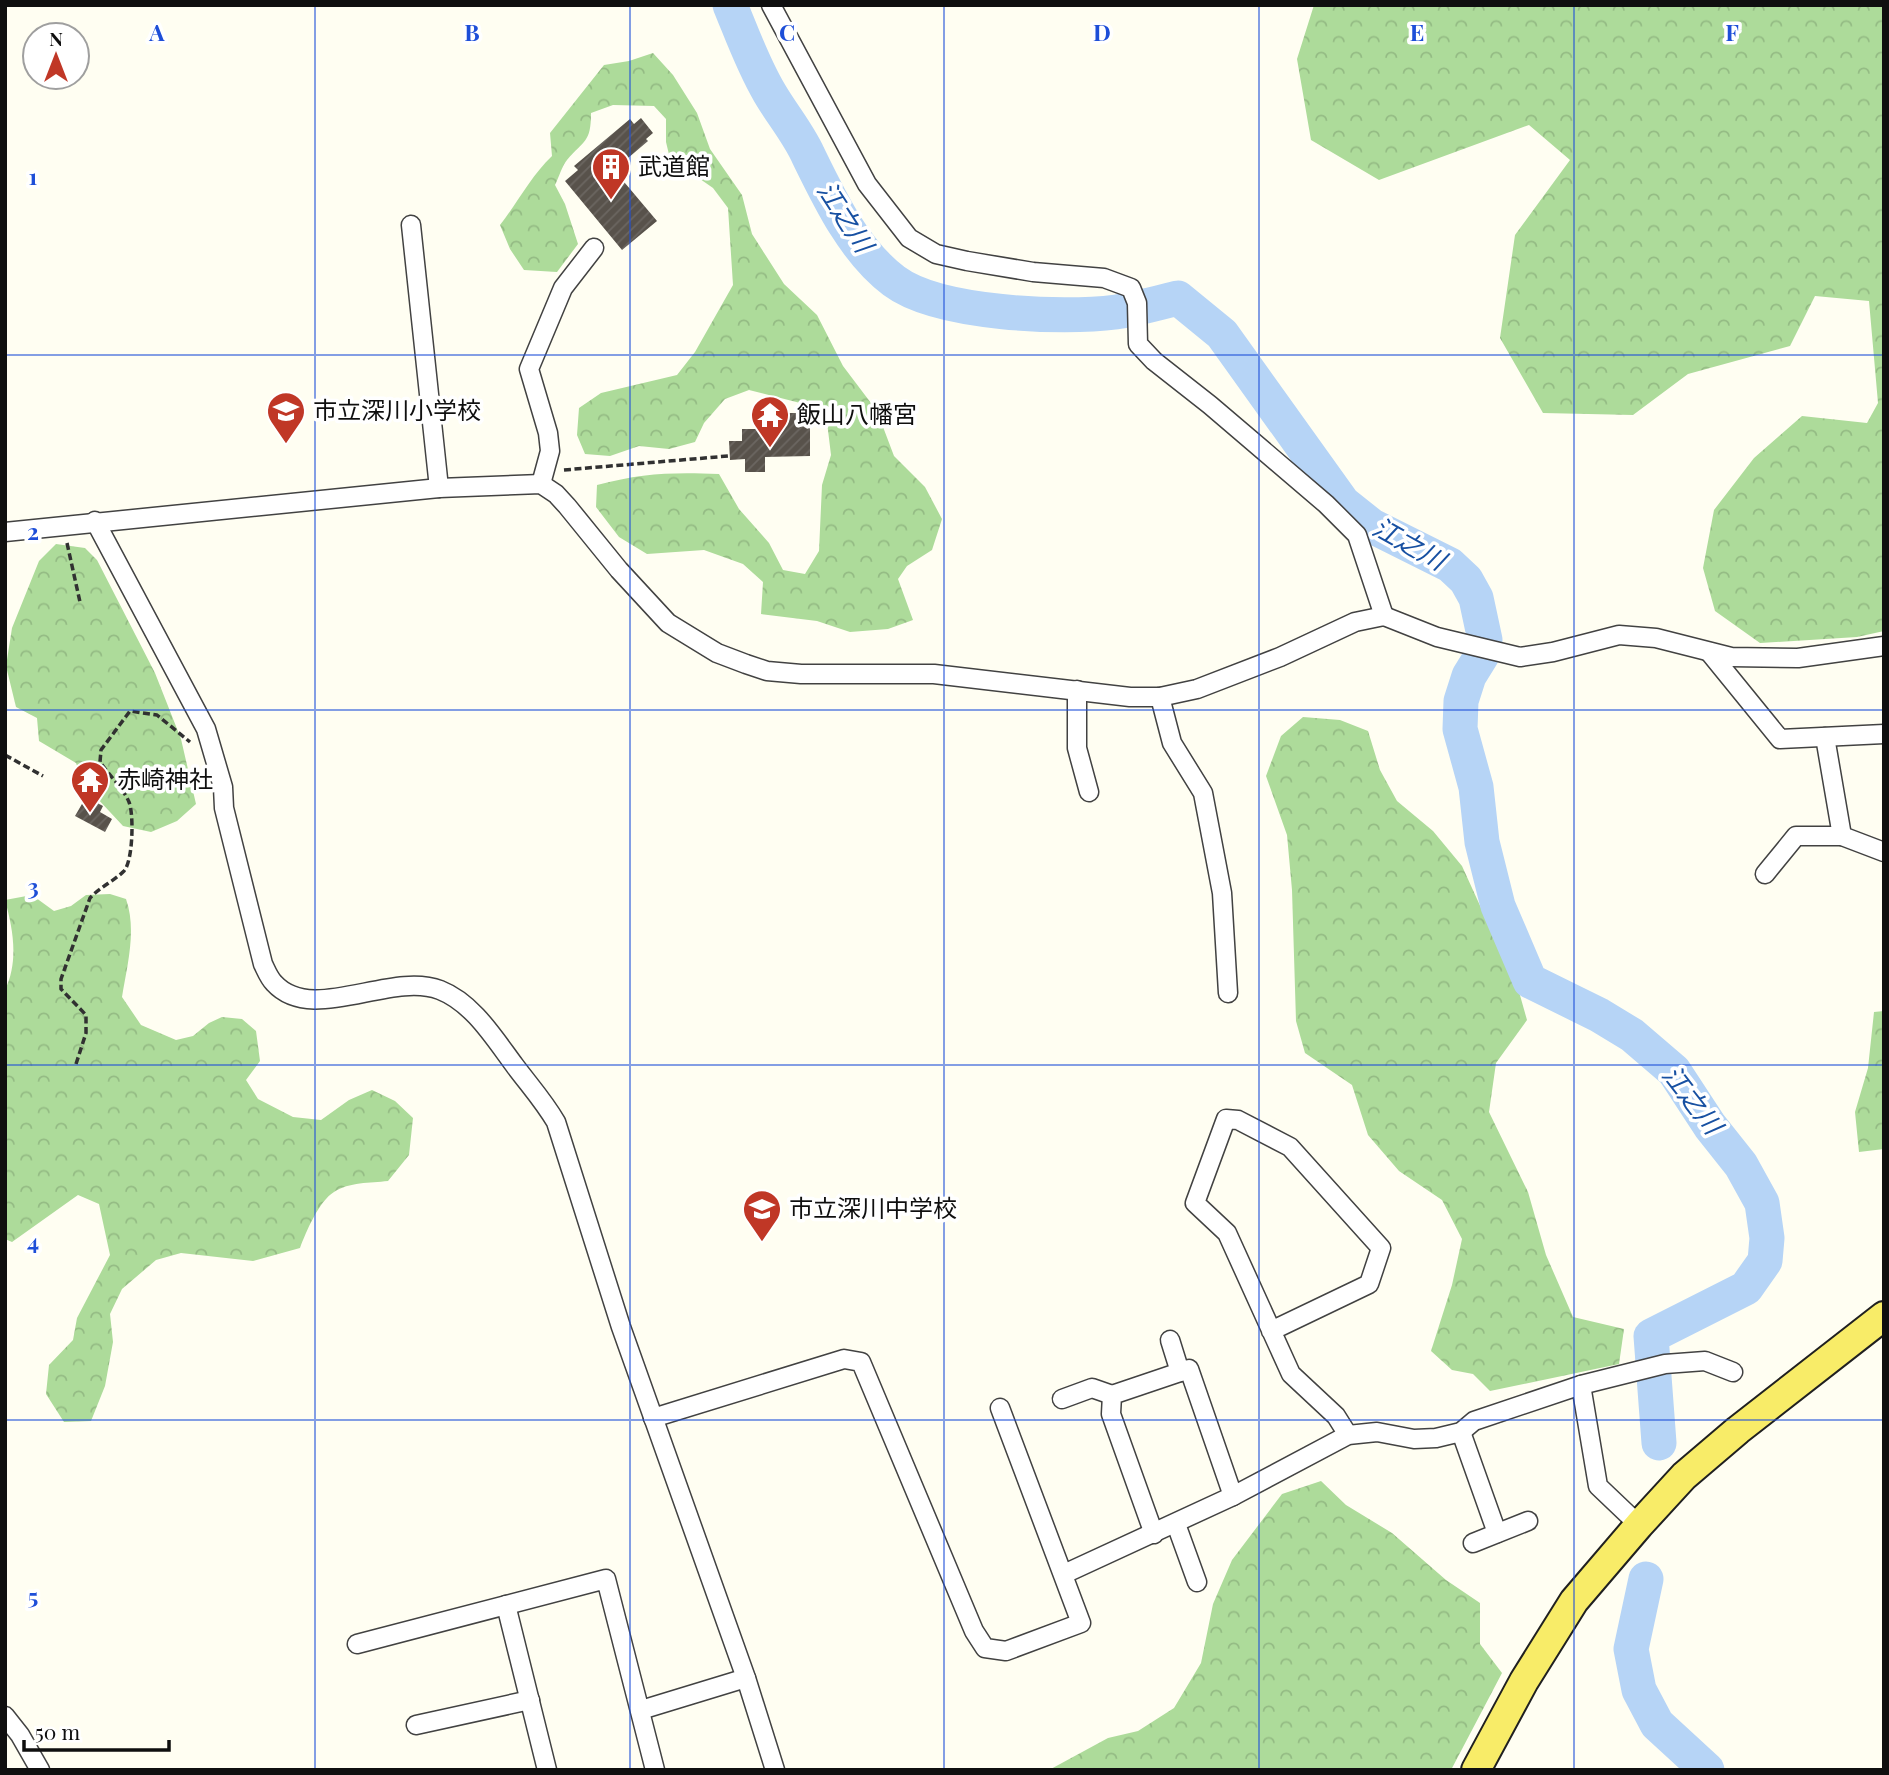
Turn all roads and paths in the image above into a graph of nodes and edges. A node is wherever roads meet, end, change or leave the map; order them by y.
1 (771, 5) edge
2 (411, 225) dead end
3 (594, 248) dead end
4 (728, 456) dead end
5 (543, 478) junction
6 (439, 488) junction
7 (95, 521) junction
8 (63, 524) junction
9 (5, 532) edge
10 (80, 602) dead end
11 (1384, 616) junction
12 (1884, 646) edge
13 (1710, 653) junction
14 (1077, 690) junction
15 (1160, 697) junction
16 (1884, 734) edge
17 (1825, 737) junction
18 (197, 748) dead end
19 (5, 755) edge
20 (43, 776) dead end
21 (1089, 792) dead end
22 (1842, 836) junction
23 (1884, 852) edge
24 (1765, 873) dead end
25 (1228, 993) dead end
26 (76, 1064) dead end
27 (1884, 1316) edge
28 (1271, 1331) junction
29 (1170, 1340) dead end
30 (1180, 1372) junction
31 (1734, 1372) dead end
32 (1581, 1385) junction
33 (1112, 1395) junction
34 (1062, 1399) dead end
35 (1000, 1408) dead end
36 (653, 1418) junction
37 (1461, 1432) junction
38 (1348, 1435) junction
39 (1233, 1496) junction
40 (1528, 1521) dead end
41 (1176, 1524) junction
42 (1639, 1525) junction
43 (1497, 1533) junction
44 (1154, 1534) junction
45 (1472, 1543) dead end
46 (1064, 1574) junction
47 (1197, 1582) dead end
48 (506, 1605) junction
49 (357, 1644) dead end
50 (746, 1678) junction
51 (530, 1700) junction
52 (641, 1710) junction
53 (5, 1716) edge
54 (416, 1726) dead end
55 (40, 1770) edge
56 (547, 1770) edge
57 (655, 1770) edge
58 (775, 1770) edge
59 (1476, 1770) edge

1 - 11 street
2 - 6 street
3 - 5 street
4 - 5 path
5 - 6 street
5 - 14 street
6 - 7 street
7 - 8 street
7 - 36 street
8 - 9 street
8 - 10 path
11 - 13 street
11 - 15 street
12 - 13 street
13 - 17 street
14 - 15 street
14 - 21 street
15 - 25 street
16 - 17 street
17 - 22 street
18 - 26 path
19 - 20 path
22 - 23 street
22 - 24 street
27 - 42 main road
28 - 28 street
28 - 38 street
29 - 30 street
30 - 33 street
30 - 39 street
31 - 32 street
32 - 37 street
32 - 42 street
33 - 34 street
33 - 44 street
35 - 46 street
36 - 46 street
36 - 50 street
37 - 38 street
37 - 43 street
38 - 39 street
39 - 41 street
40 - 43 street
41 - 44 street
41 - 47 street
42 - 59 main road
43 - 45 street
44 - 46 street
48 - 49 street
48 - 51 street
48 - 52 street
50 - 52 street
50 - 58 street
51 - 54 street
51 - 56 street
52 - 57 street
53 - 55 street

